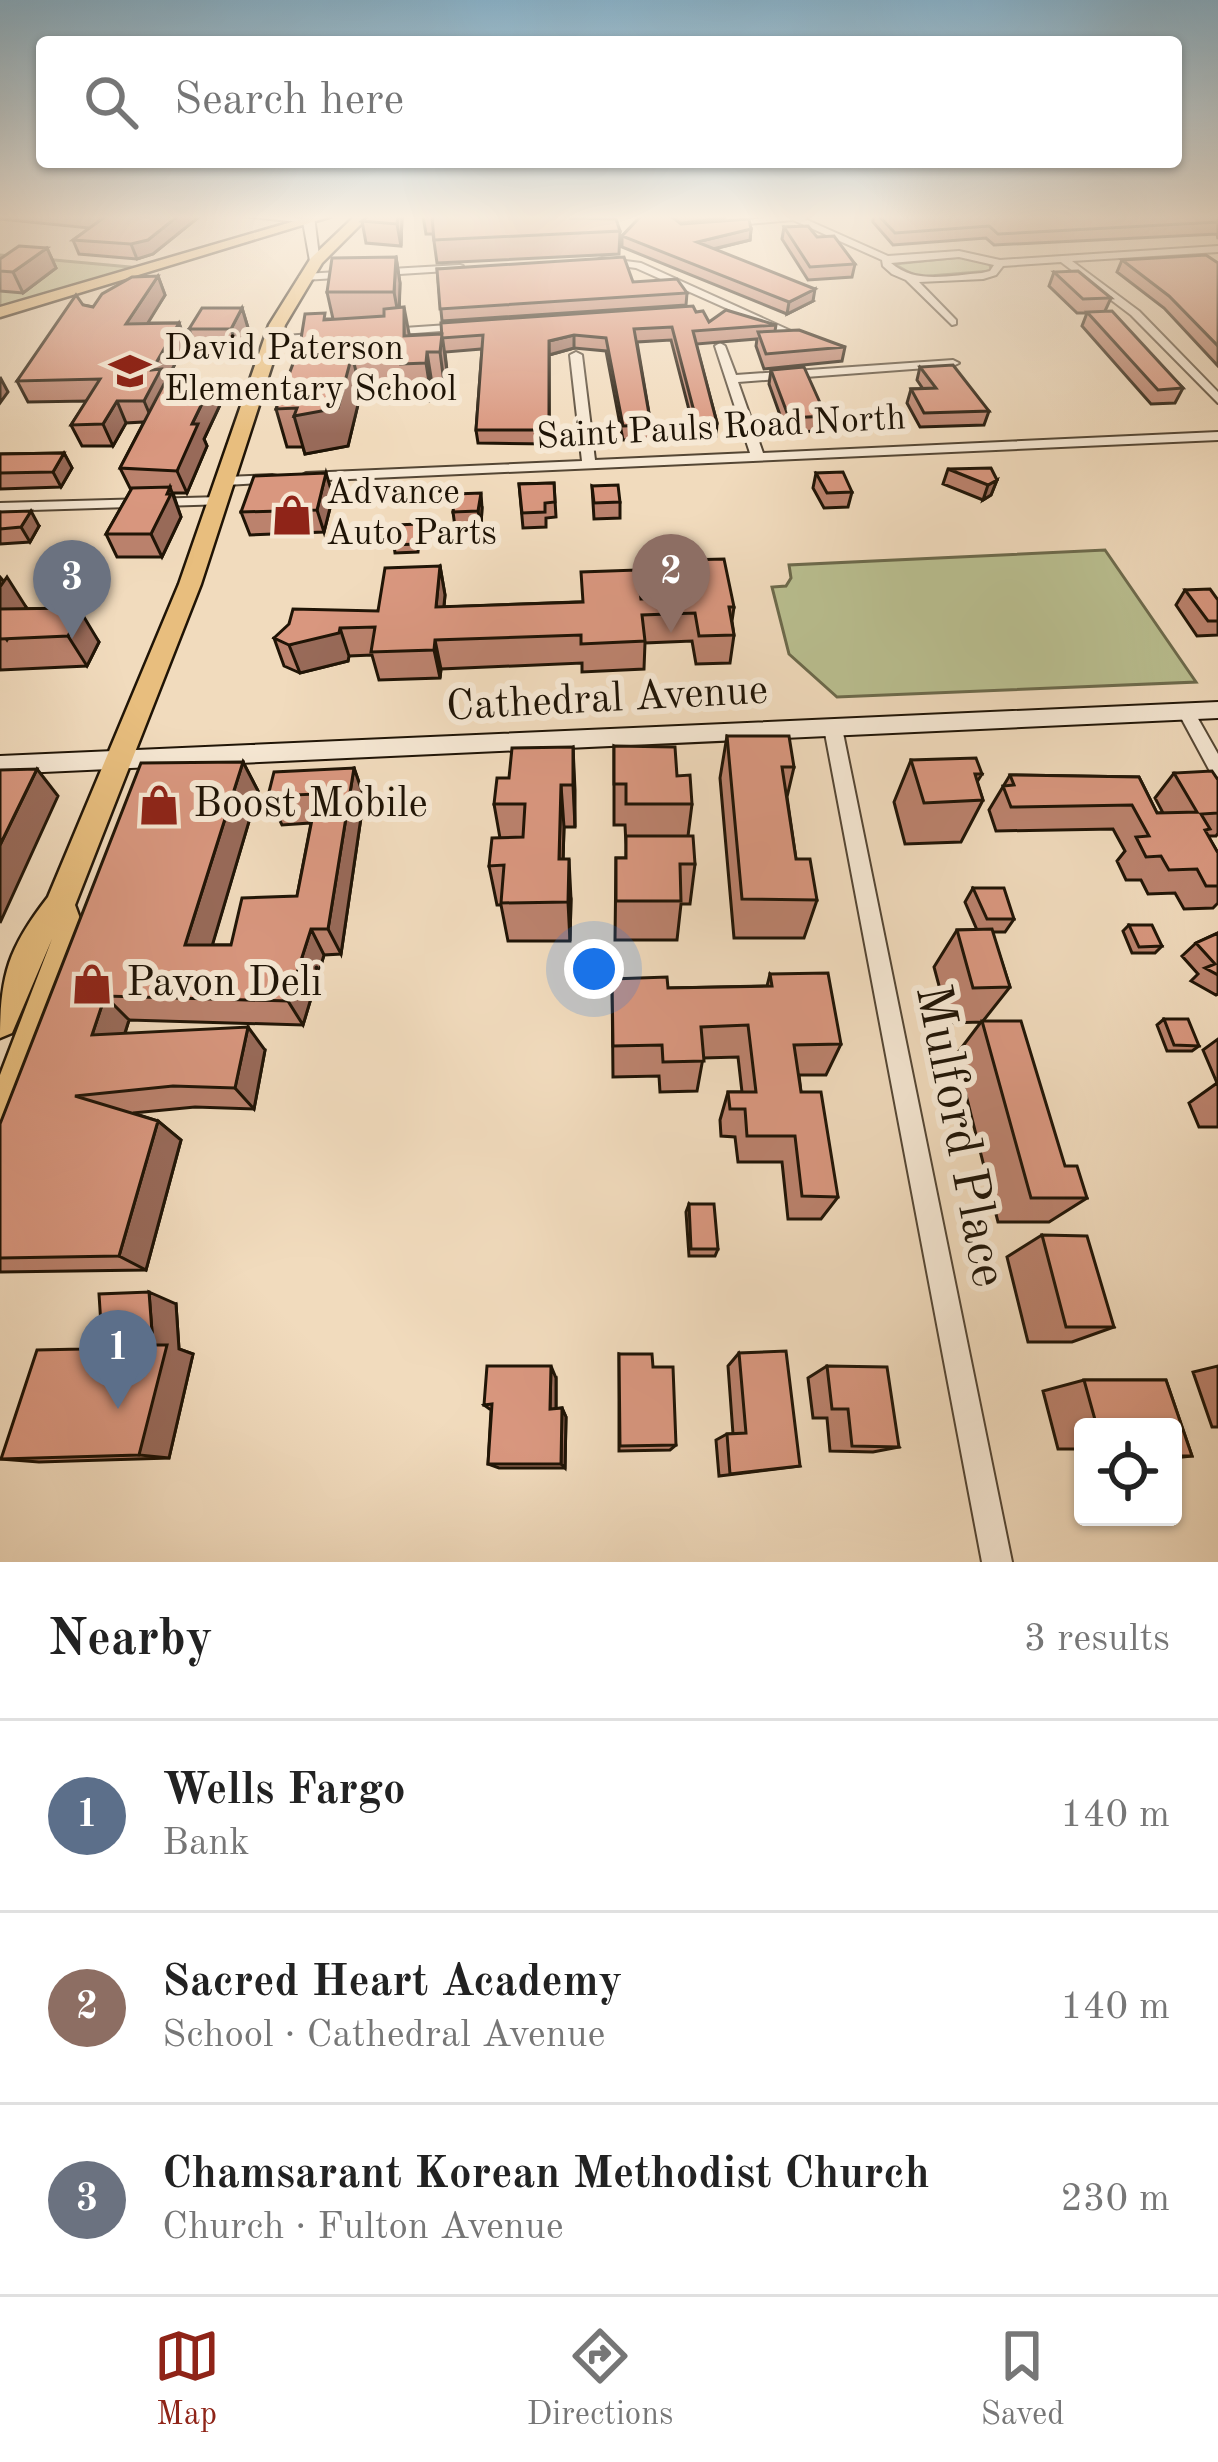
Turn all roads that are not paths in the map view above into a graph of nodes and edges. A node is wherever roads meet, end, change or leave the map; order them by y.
1 (80, 289) edge
2 (298, 289) edge
3 (691, 289) edge
4 (919, 289) edge
5 (1103, 289) edge
6 (737, 309) junction
7 (714, 311) dead end
8 (3, 313) edge
9 (952, 322) dead end
10 (486, 326) edge
11 (372, 333) edge
12 (349, 335) edge
13 (797, 336) edge
14 (272, 340) junction
15 (720, 346) dead end
16 (576, 356) dead end
17 (953, 363) edge
18 (731, 379) junction
19 (1218, 399) edge
20 (1218, 436) edge
21 (758, 457) junction
22 (589, 464) junction
23 (224, 491) junction
24 (0, 507) edge
25 (1218, 710) edge
26 (1186, 712) junction
27 (833, 728) junction
28 (118, 762) junction
29 (0, 765) edge
30 (1218, 770) edge
31 (60, 905) junction
32 (4, 1003) edge
33 (0, 1121) edge
34 (997, 1562) edge

1 - 8 main road
2 - 14 main road
3 - 6 street
4 - 9 street
5 - 19 street
6 - 7 street
6 - 13 street
10 - 11 street
12 - 14 street
14 - 23 main road
15 - 18 street
16 - 22 street
17 - 18 street
18 - 21 street
20 - 21 street, Saint Pauls Road North
21 - 22 street, Saint Pauls Road North
22 - 23 street, Saint Pauls Road North
23 - 24 street, Saint Pauls Road North
23 - 28 main road
25 - 26 street, Cathedral Avenue
26 - 27 street, Cathedral Avenue
26 - 30 street
27 - 28 street, Cathedral Avenue
27 - 34 street, Mulford Place
28 - 29 street, Cathedral Avenue
28 - 31 main road
31 - 32 main road
31 - 33 main road

